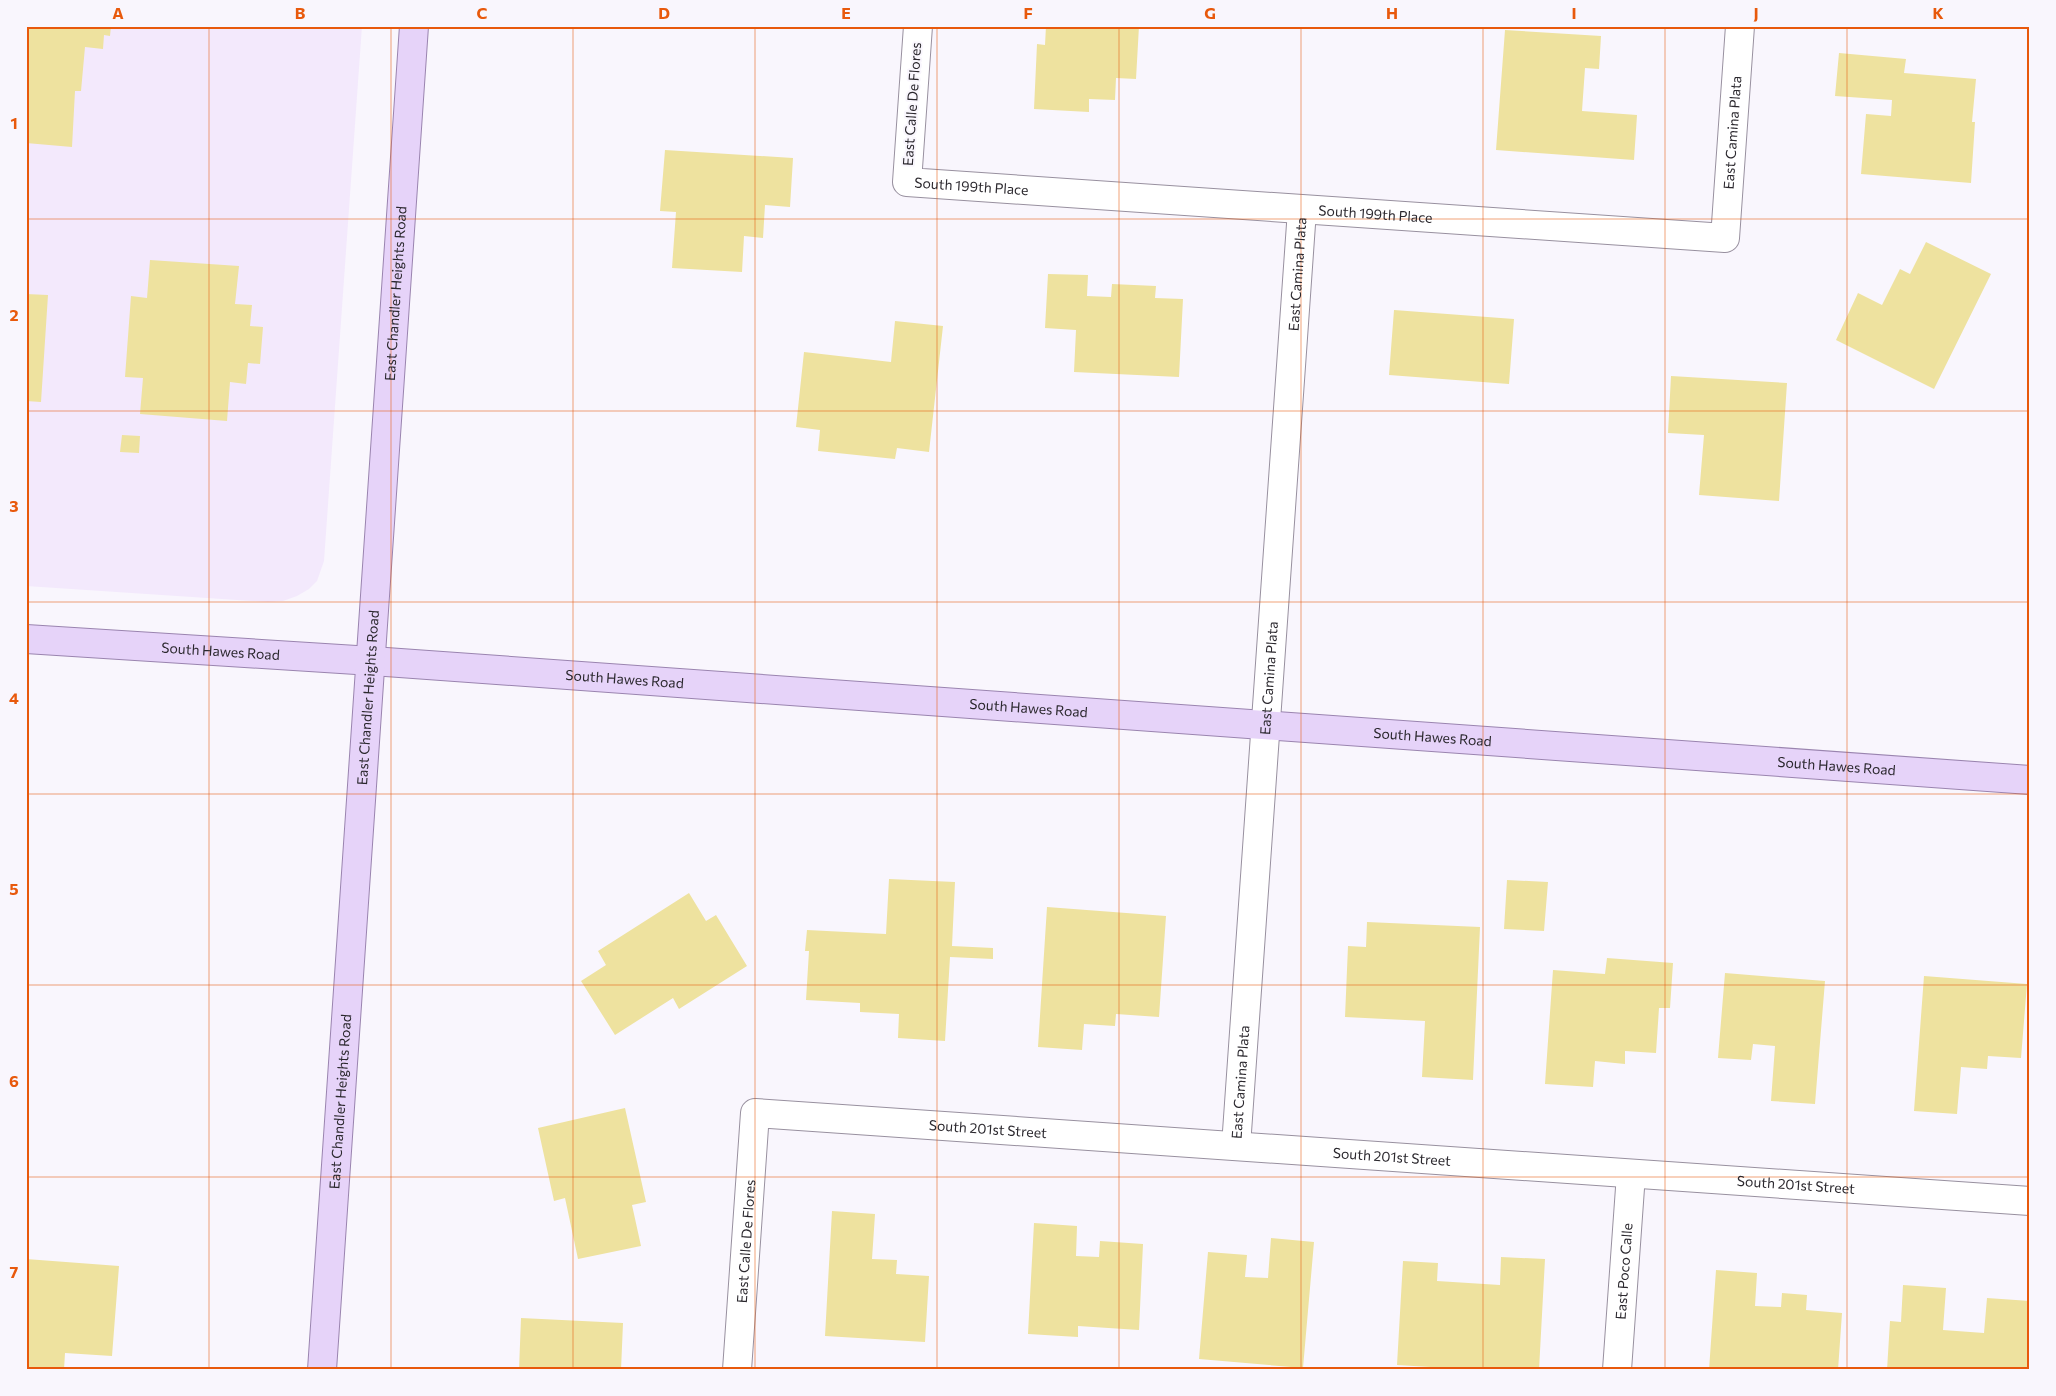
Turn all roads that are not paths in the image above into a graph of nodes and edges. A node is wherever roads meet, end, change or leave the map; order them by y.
1 (414, 26) edge
2 (918, 26) edge
3 (1740, 26) edge
4 (907, 182) joint
5 (1302, 210) junction
6 (1725, 238) joint
7 (26, 640) edge
8 (372, 662) junction
9 (1265, 726) junction
10 (2030, 780) edge
11 (755, 1113) joint
12 (1236, 1146) junction
13 (1631, 1174) junction
14 (2030, 1201) edge
15 (322, 1370) edge
16 (737, 1370) edge
17 (1617, 1370) edge

1 - 8 main road, East Chandler Heights Road
2 - 4 street, East Calle De Flores
3 - 6 street, East Camina Plata
4 - 5 street, South 199th Place
5 - 6 street, South 199th Place
5 - 9 street, East Camina Plata
7 - 8 main road, South Hawes Road
8 - 9 main road, South Hawes Road
8 - 15 main road, East Chandler Heights Road
9 - 10 main road, South Hawes Road
9 - 12 street, East Camina Plata
11 - 12 street, South 201st Street
11 - 16 street, East Calle De Flores
12 - 13 street, South 201st Street
13 - 14 street, South 201st Street
13 - 17 street, East Poco Calle

